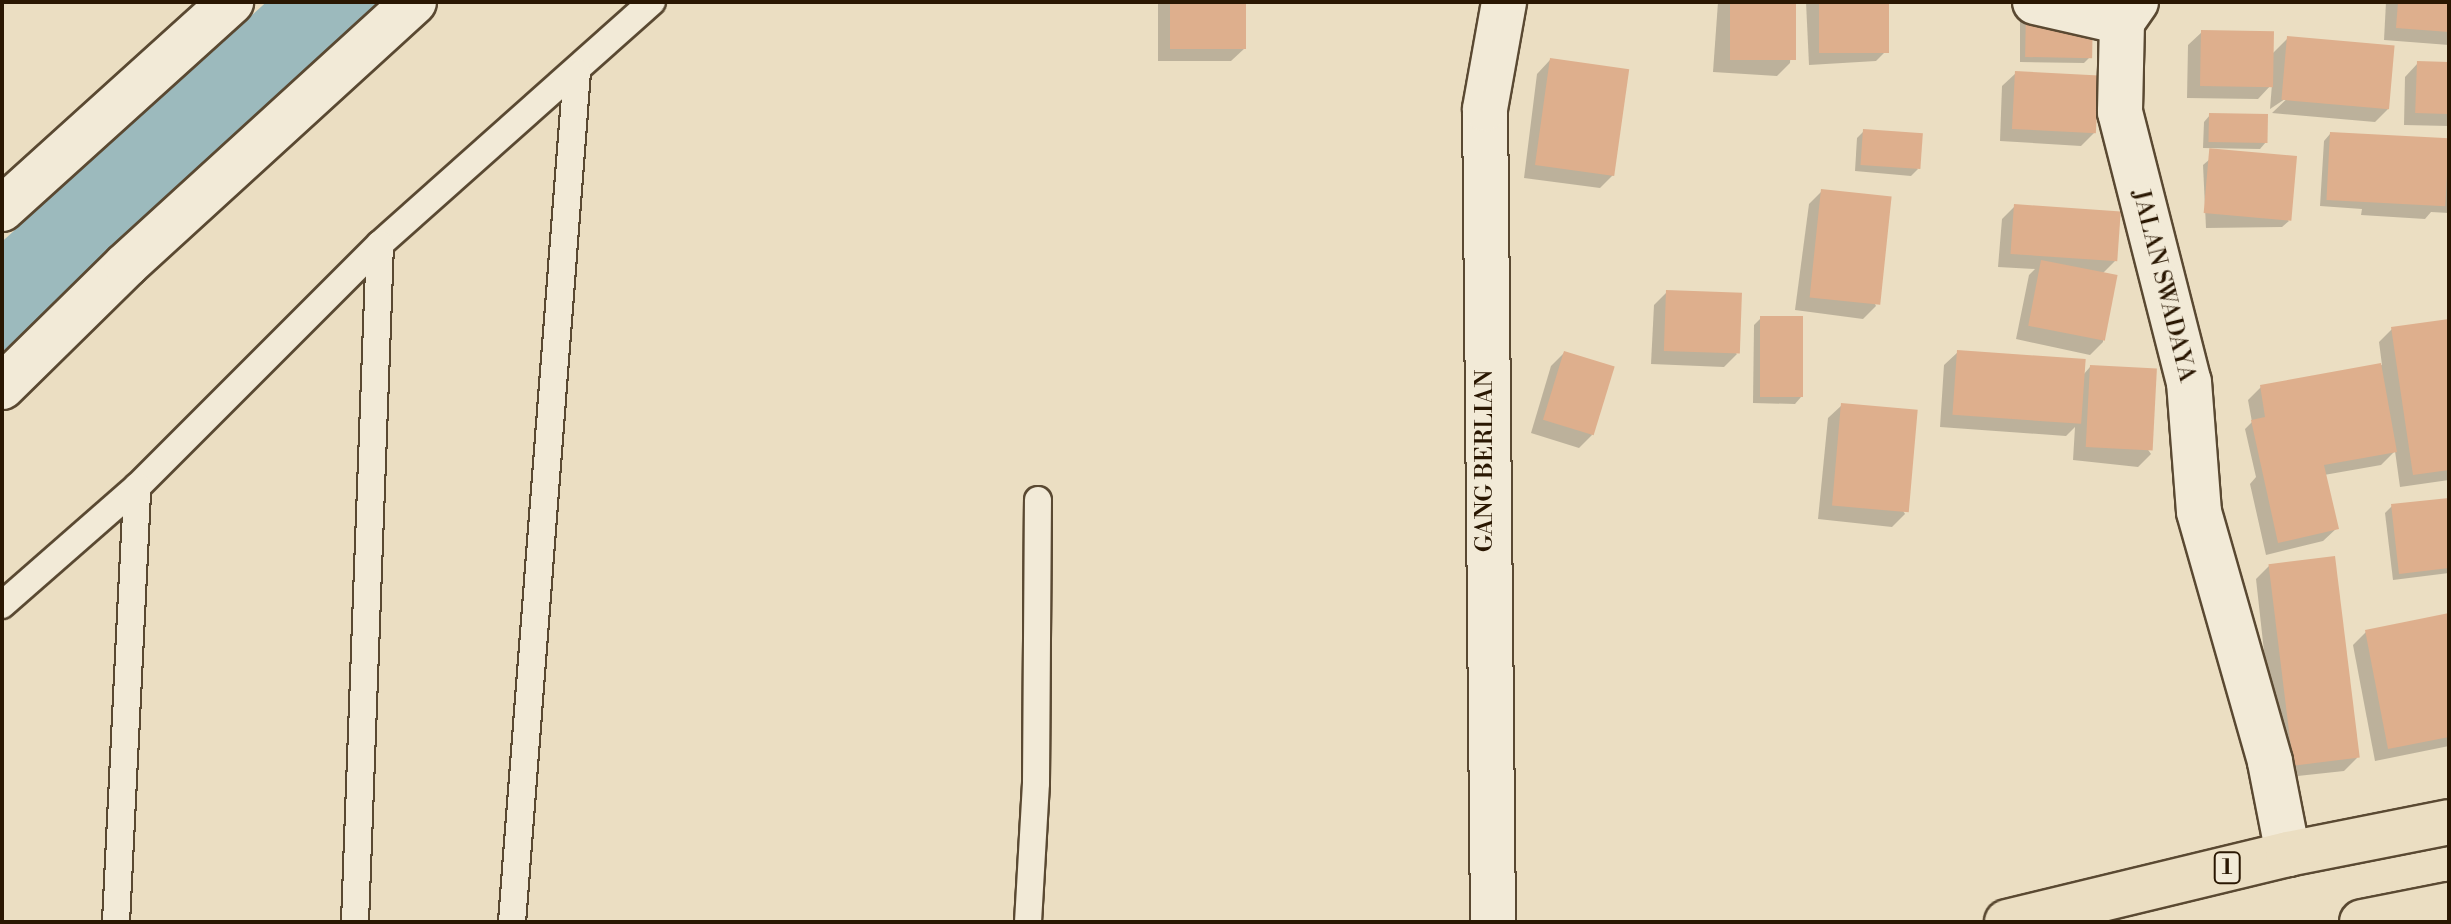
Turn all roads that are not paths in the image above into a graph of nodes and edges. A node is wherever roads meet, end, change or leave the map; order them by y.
1 (231, 2) edge
2 (414, 2) edge
3 (652, 2) edge
4 (1504, 2) edge
5 (2035, 2) edge
6 (2129, 12) edge
7 (577, 72) junction
8 (2, 209) edge
9 (380, 244) junction
10 (2, 387) edge
11 (137, 487) junction
12 (1038, 500) dead end
13 (2, 605) edge
14 (2449, 822) edge
15 (2288, 854) junction
16 (2449, 905) edge
17 (116, 922) edge
18 (355, 922) edge
19 (512, 922) edge
20 (1028, 922) edge
21 (1493, 922) edge
22 (2007, 922) edge
23 (2362, 922) edge

1 - 8 street
2 - 10 street
3 - 7 lane
4 - 21 street, GANG BERLIAN
5 - 6 street
6 - 15 street, JALAN SWADAYA
7 - 9 lane
7 - 19 lane
9 - 11 lane
9 - 18 lane
11 - 13 lane
11 - 17 lane
12 - 20 lane
14 - 15 highway, 1
15 - 22 highway, 1
16 - 23 highway

